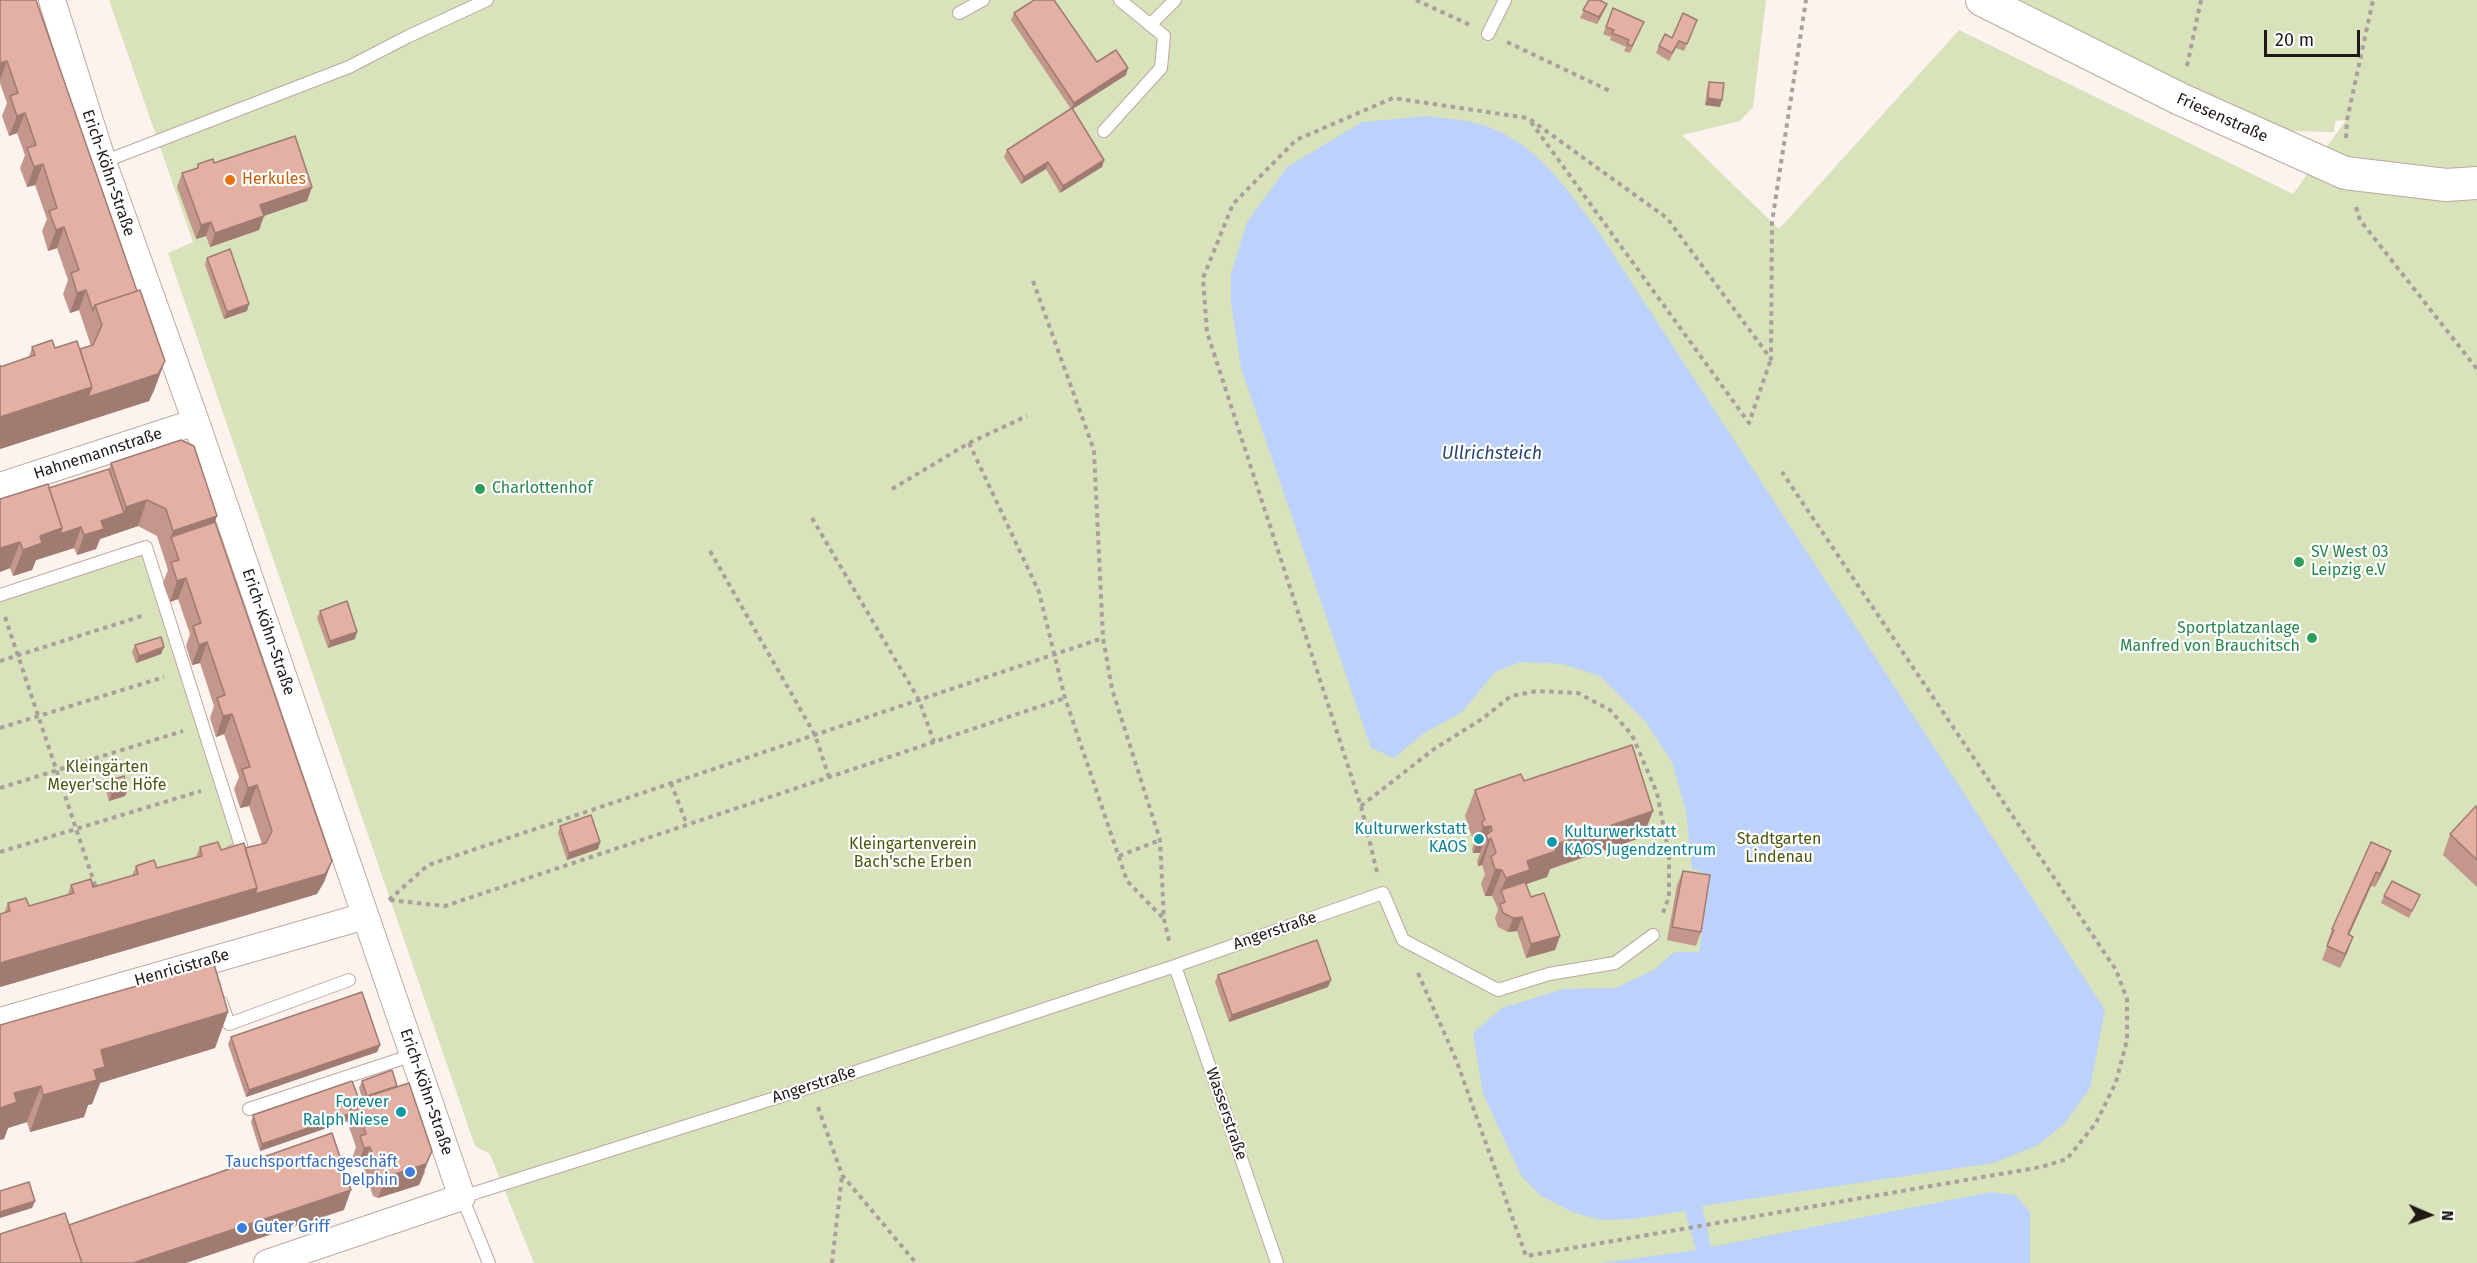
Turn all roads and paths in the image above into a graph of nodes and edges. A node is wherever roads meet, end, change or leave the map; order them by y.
1 (52, 0) edge
2 (487, 0) edge
3 (983, 0) edge
4 (1120, 0) edge
5 (1175, 0) edge
6 (1416, 0) edge
7 (1505, 0) edge
8 (1806, 0) edge
9 (1982, 0) edge
10 (2201, 0) edge
11 (2373, 0) edge
12 (959, 13) dead end
13 (1150, 25) junction
14 (1488, 34) junction
15 (1612, 92) dead end
16 (2180, 99) junction
17 (1528, 118) junction
18 (1104, 131) dead end
19 (103, 162) junction
20 (2345, 172) junction
21 (2477, 183) edge
22 (1033, 281) dead end
23 (1771, 358) junction
24 (2477, 369) edge
25 (1027, 416) dead end
26 (196, 422) junction
27 (969, 443) junction
28 (1782, 472) dead end
29 (0, 486) edge
30 (892, 489) dead end
31 (812, 519) dead end
32 (710, 551) dead end
33 (0, 595) edge
34 (165, 609) junction
35 (4, 612) dead end
36 (1103, 638) junction
37 (18, 655) junction
38 (1054, 655) junction
39 (0, 661) edge
40 (185, 670) junction
41 (1065, 698) junction
42 (919, 700) junction
43 (38, 716) junction
44 (202, 725) junction
45 (0, 728) edge
46 (815, 735) junction
47 (934, 742) junction
48 (57, 771) junction
49 (829, 777) junction
50 (671, 783) junction
51 (222, 785) junction
52 (0, 788) edge
53 (1361, 806) junction
54 (687, 825) junction
55 (76, 829) junction
56 (1160, 840) junction
57 (0, 852) edge
58 (220, 855) edge
59 (1119, 856) junction
60 (98, 891) edge
61 (1383, 893) junction
62 (389, 900) junction
63 (365, 916) junction
64 (1164, 919) junction
65 (1653, 935) joint
66 (1403, 940) junction
67 (1175, 966) junction
68 (349, 980) dead end
69 (216, 988) edge
70 (0, 1021) edge
71 (413, 1055) junction
72 (810, 1087) junction
73 (249, 1109) dead end
74 (842, 1175) junction
75 (462, 1197) junction
76 (279, 1261) edge
77 (489, 1263) edge
78 (832, 1263) edge
79 (916, 1263) edge
80 (1277, 1263) edge

1 - 19 street, Erich-Köhn-Straße
2 - 19 lane
3 - 12 lane
4 - 13 lane
5 - 13 lane
6 - 14 path
7 - 14 lane
8 - 23 path
9 - 16 street, Friesenstraße
10 - 16 path
11 - 20 path
13 - 18 lane
14 - 15 path
16 - 20 street, Friesenstraße
17 - 23 path
17 - 23 path
17 - 53 path
19 - 26 street, Erich-Köhn-Straße
20 - 21 street, Friesenstraße
20 - 24 path
22 - 36 path
25 - 27 path
26 - 29 street, Hahnemannstraße
26 - 63 street, Erich-Köhn-Straße
27 - 30 path
27 - 38 path
28 - 66 path
31 - 42 path
32 - 46 path
33 - 34 lane
34 - 37 path
34 - 40 lane
35 - 37 path
36 - 38 path
36 - 56 path
37 - 39 path
37 - 43 path
38 - 41 path
38 - 42 path
40 - 43 path
40 - 44 lane
41 - 47 path
41 - 59 path
42 - 46 path
42 - 47 path
43 - 45 path
43 - 48 path
44 - 48 path
44 - 51 lane
46 - 49 path
46 - 50 path
47 - 49 path
48 - 52 path
48 - 55 path
49 - 54 path
50 - 54 path
50 - 62 path
51 - 55 path
51 - 58 lane
53 - 61 path
53 - 65 path
54 - 62 path
55 - 57 path
55 - 60 path
56 - 59 path
56 - 64 path
59 - 64 path
61 - 66 lane
61 - 67 lane, Angerstraße
62 - 63 path
63 - 70 street, Henricistraße
63 - 71 street, Erich-Köhn-Straße
64 - 67 path
65 - 66 lane
67 - 72 lane, Angerstraße
67 - 80 lane, Wasserstraße
68 - 69 lane
71 - 73 lane
71 - 75 street, Erich-Köhn-Straße
72 - 74 path
72 - 75 lane, Angerstraße
74 - 78 path
74 - 79 path
75 - 76 street, Angerstraße
75 - 77 lane, Erich-Köhn-Straße

